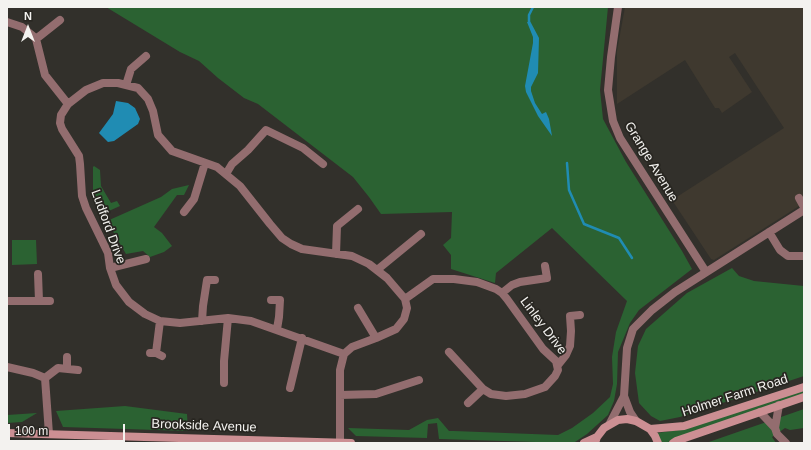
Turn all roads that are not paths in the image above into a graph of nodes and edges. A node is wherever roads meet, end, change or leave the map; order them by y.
1 (618, 7) edge
2 (60, 20) dead end
3 (7, 22) edge
4 (36, 39) junction
5 (146, 56) dead end
6 (126, 85) junction
7 (68, 104) junction
8 (205, 163) junction
9 (323, 164) dead end
10 (226, 174) junction
11 (799, 198) dead end
12 (804, 208) edge
13 (358, 209) dead end
14 (184, 212) dead end
15 (769, 232) junction
16 (421, 234) dead end
17 (336, 254) junction
18 (804, 256) edge
19 (146, 259) dead end
20 (545, 266) dead end
21 (110, 268) junction
22 (377, 270) junction
23 (706, 272) junction
24 (38, 274) dead end
25 (208, 279) dead end
26 (502, 293) junction
27 (405, 299) junction
28 (271, 300) dead end
29 (7, 301) edge
30 (39, 301) junction
31 (50, 301) dead end
32 (358, 308) dead end
33 (580, 315) dead end
34 (228, 318) junction
35 (160, 321) junction
36 (202, 321) junction
37 (277, 329) junction
38 (302, 338) junction
39 (376, 338) junction
40 (449, 352) dead end
41 (156, 354) dead end
42 (344, 354) junction
43 (67, 358) dead end
44 (558, 366) junction
45 (7, 367) edge
46 (67, 369) junction
47 (78, 370) dead end
48 (45, 378) junction
49 (419, 380) dead end
50 (224, 383) dead end
51 (804, 387) edge
52 (290, 388) dead end
53 (483, 389) junction
54 (340, 395) junction
55 (624, 396) junction
56 (804, 397) edge
57 (468, 403) dead end
58 (779, 405) junction
59 (760, 412) junction
60 (636, 421) junction
61 (610, 424) junction
62 (775, 428) junction
63 (650, 429) junction
64 (7, 433) edge
65 (49, 434) junction
66 (109, 439) edge
67 (596, 440) edge
68 (244, 441) edge
69 (340, 442) edge
70 (352, 443) edge
71 (584, 443) edge
72 (658, 443) edge
73 (673, 443) edge
74 (786, 443) edge

1 - 23 street, Grange Avenue
2 - 4 street
3 - 4 street
4 - 7 street
5 - 6 street
6 - 7 street, Ludford Drive
6 - 8 street, Ludford Drive
7 - 21 street, Ludford Drive
8 - 10 street, Ludford Drive
8 - 14 street
9 - 10 street
10 - 17 street, Ludford Drive
11 - 12 street
12 - 15 street
13 - 17 street
15 - 18 street
15 - 23 street
16 - 22 street
17 - 22 street, Ludford Drive
19 - 21 street
20 - 26 street
21 - 35 street, Ludford Drive
22 - 27 street, Ludford Drive
23 - 55 street
24 - 30 street
25 - 36 street
26 - 27 street, Linley Drive
26 - 44 street, Linley Drive
27 - 39 street
28 - 37 street
29 - 30 street
30 - 31 street
32 - 39 street
33 - 44 street
34 - 36 street, Ludford Drive
34 - 37 street, Ludford Drive
34 - 50 street
35 - 36 street, Ludford Drive
35 - 41 street
37 - 38 street, Ludford Drive
38 - 42 street, Ludford Drive
38 - 52 street
39 - 42 street
40 - 53 street, Linley Drive
42 - 54 street
43 - 46 street
44 - 53 street, Linley Drive
45 - 48 street
46 - 47 street
46 - 48 street
48 - 65 street
49 - 54 street
51 - 63 street, Holmer Farm Road
53 - 57 street
54 - 69 street
55 - 60 street
55 - 61 street
56 - 58 street, Holmer Farm Road
58 - 59 street, Holmer Farm Road
58 - 62 street
59 - 62 street
59 - 73 street, Holmer Farm Road
60 - 61 street
60 - 63 street
61 - 67 street
62 - 74 street
63 - 72 street
64 - 65 street, Brookside Avenue
65 - 66 street, Brookside Avenue
66 - 68 street, Brookside Avenue
67 - 71 street
68 - 69 street, Brookside Avenue
69 - 70 street, Brookside Avenue

